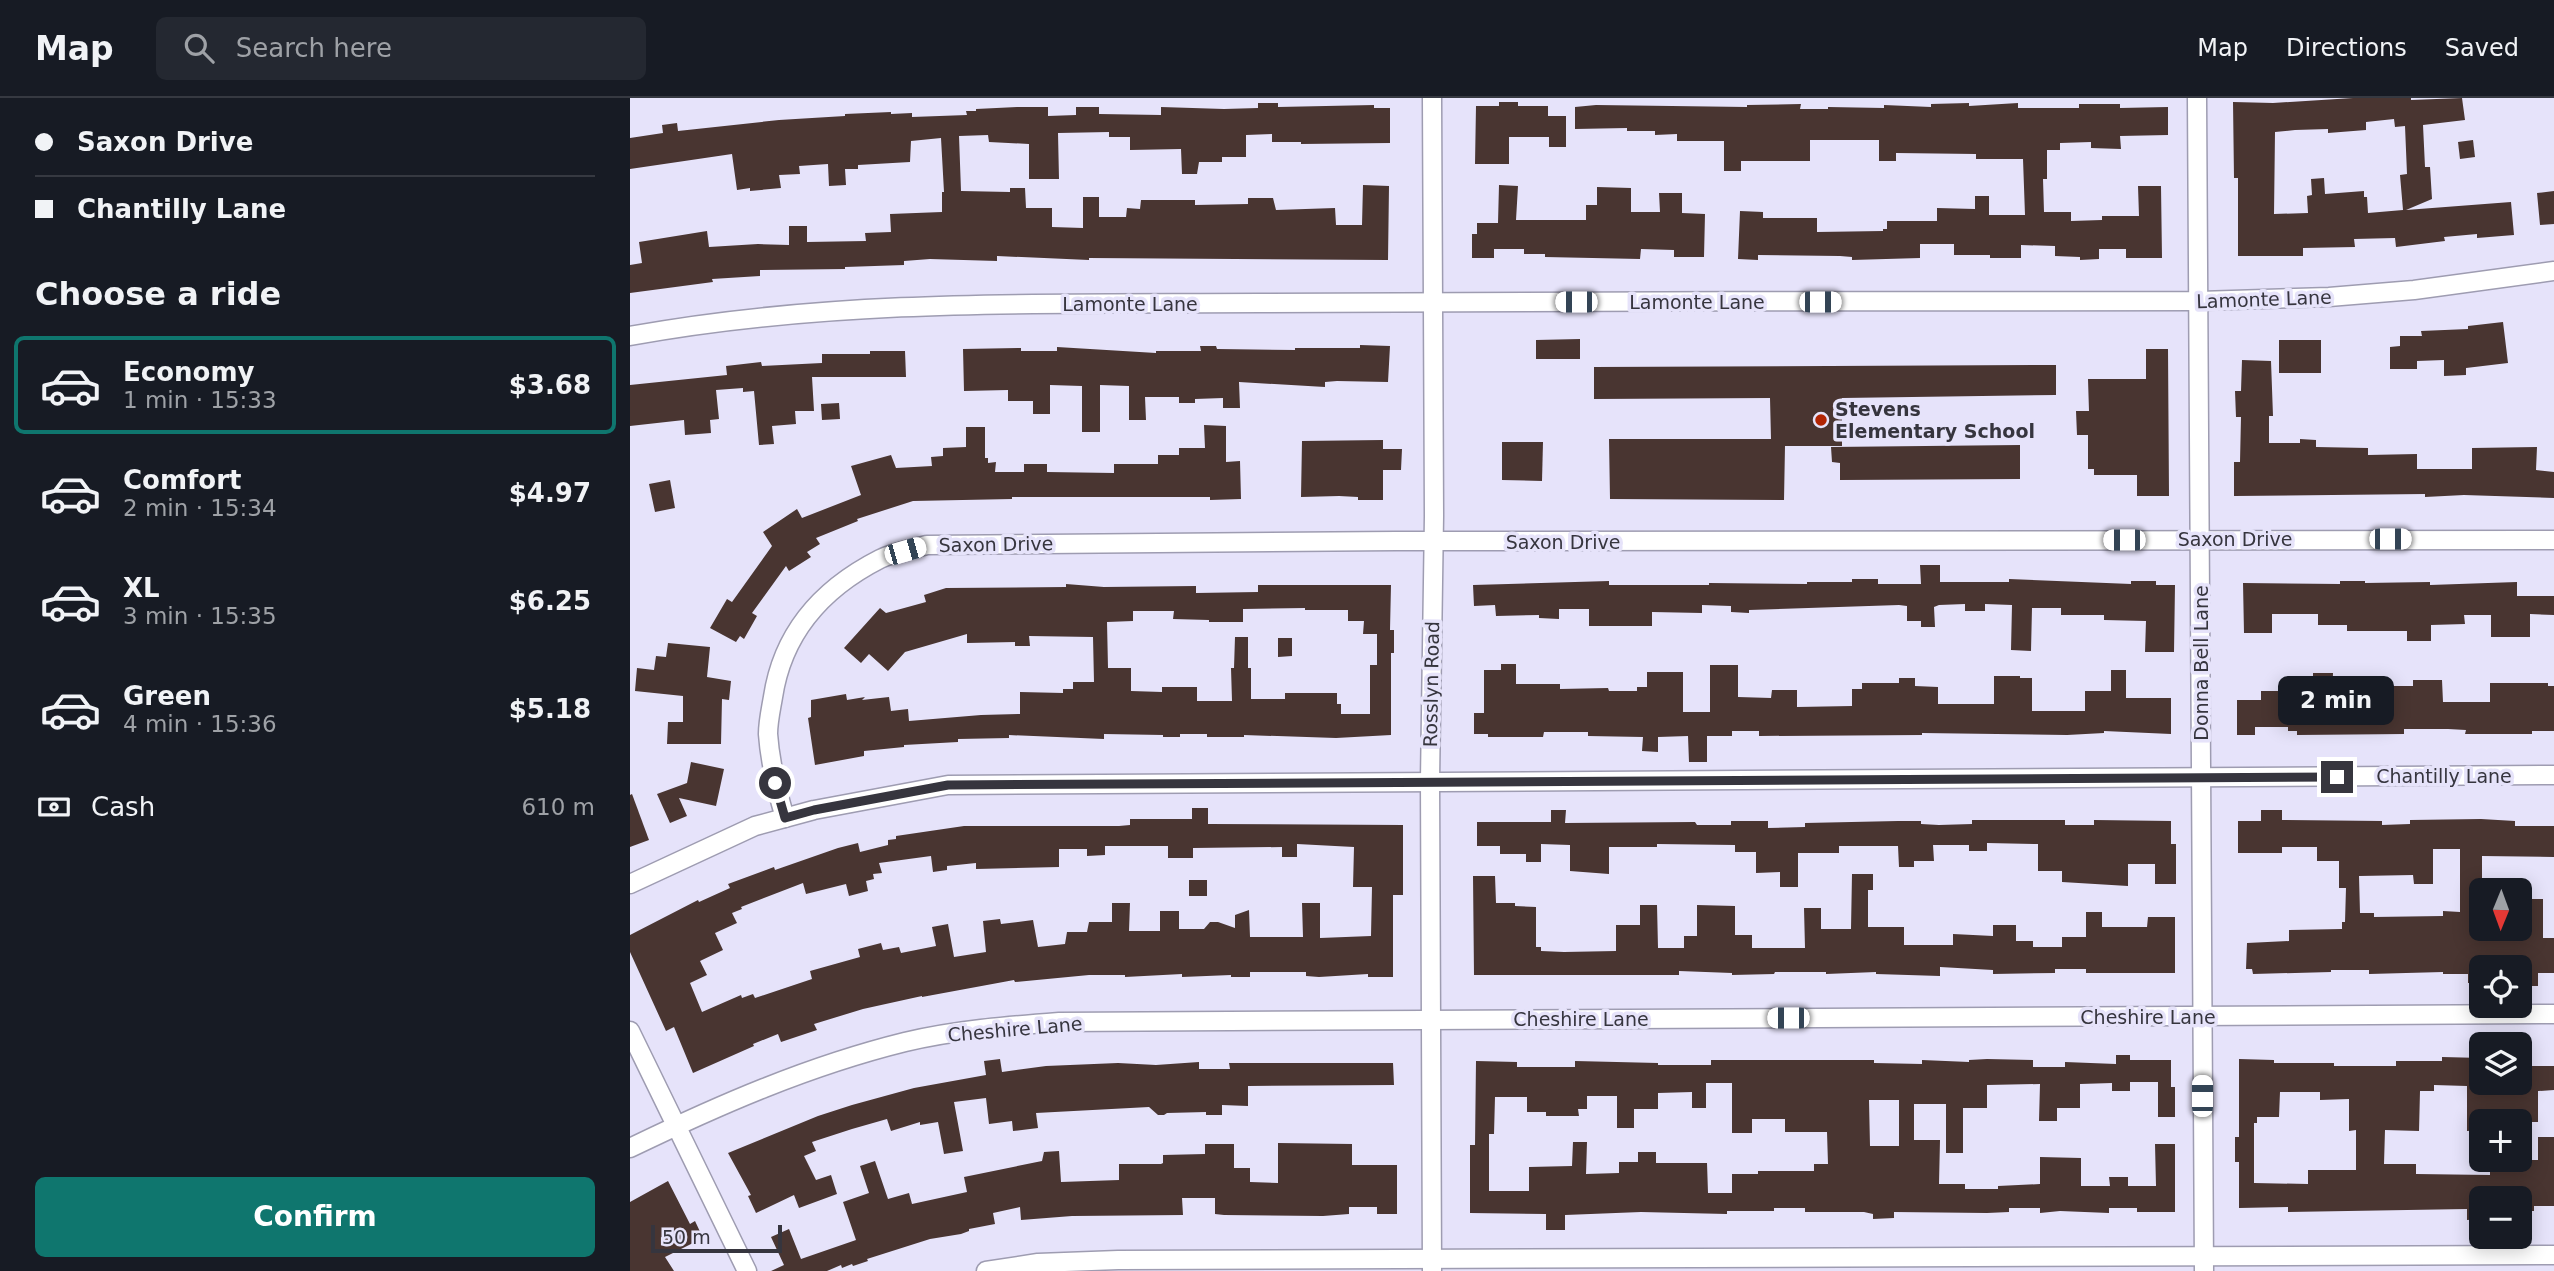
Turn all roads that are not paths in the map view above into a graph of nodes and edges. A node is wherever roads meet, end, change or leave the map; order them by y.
1 (1432, 98) edge
2 (2197, 98) edge
3 (2554, 271) edge
4 (1433, 302) junction
5 (2199, 302) junction
6 (630, 336) edge
7 (2201, 539) junction
8 (2554, 540) edge
9 (1433, 542) junction
10 (2554, 775) edge
11 (2201, 778) junction
12 (1430, 780) junction
13 (785, 818) junction
14 (630, 884) edge
15 (2554, 1014) edge
16 (2202, 1016) junction
17 (1432, 1020) junction
18 (630, 1031) edge
19 (676, 1126) junction
20 (630, 1148) edge
21 (2554, 1255) edge
22 (2204, 1264) edge
23 (1432, 1265) edge
24 (747, 1271) edge
25 (986, 1271) edge

1 - 4 street, Rosslyn Road
2 - 5 street, Donna Bell Lane
3 - 5 street, Lamonte Lane
4 - 5 street, Lamonte Lane
4 - 6 street, Lamonte Lane
4 - 9 street, Rosslyn Road
5 - 7 street, Donna Bell Lane
7 - 8 street, Saxon Drive
7 - 9 street, Saxon Drive
7 - 11 street, Donna Bell Lane
9 - 12 street, Rosslyn Road
9 - 13 street, Saxon Drive
10 - 11 street, Chantilly Lane
11 - 12 street, Chantilly Lane
11 - 16 street, Donna Bell Lane
12 - 13 street, Chantilly Lane
12 - 17 street, Rosslyn Road
13 - 14 street, Chantilly Lane
15 - 16 street, Cheshire Lane
16 - 17 street, Cheshire Lane
16 - 22 street, Donna Bell Lane
17 - 19 street, Cheshire Lane
17 - 23 street, Rosslyn Road
18 - 19 street
19 - 20 street, Cheshire Lane
19 - 24 street
21 - 22 street
22 - 23 street
23 - 25 street

